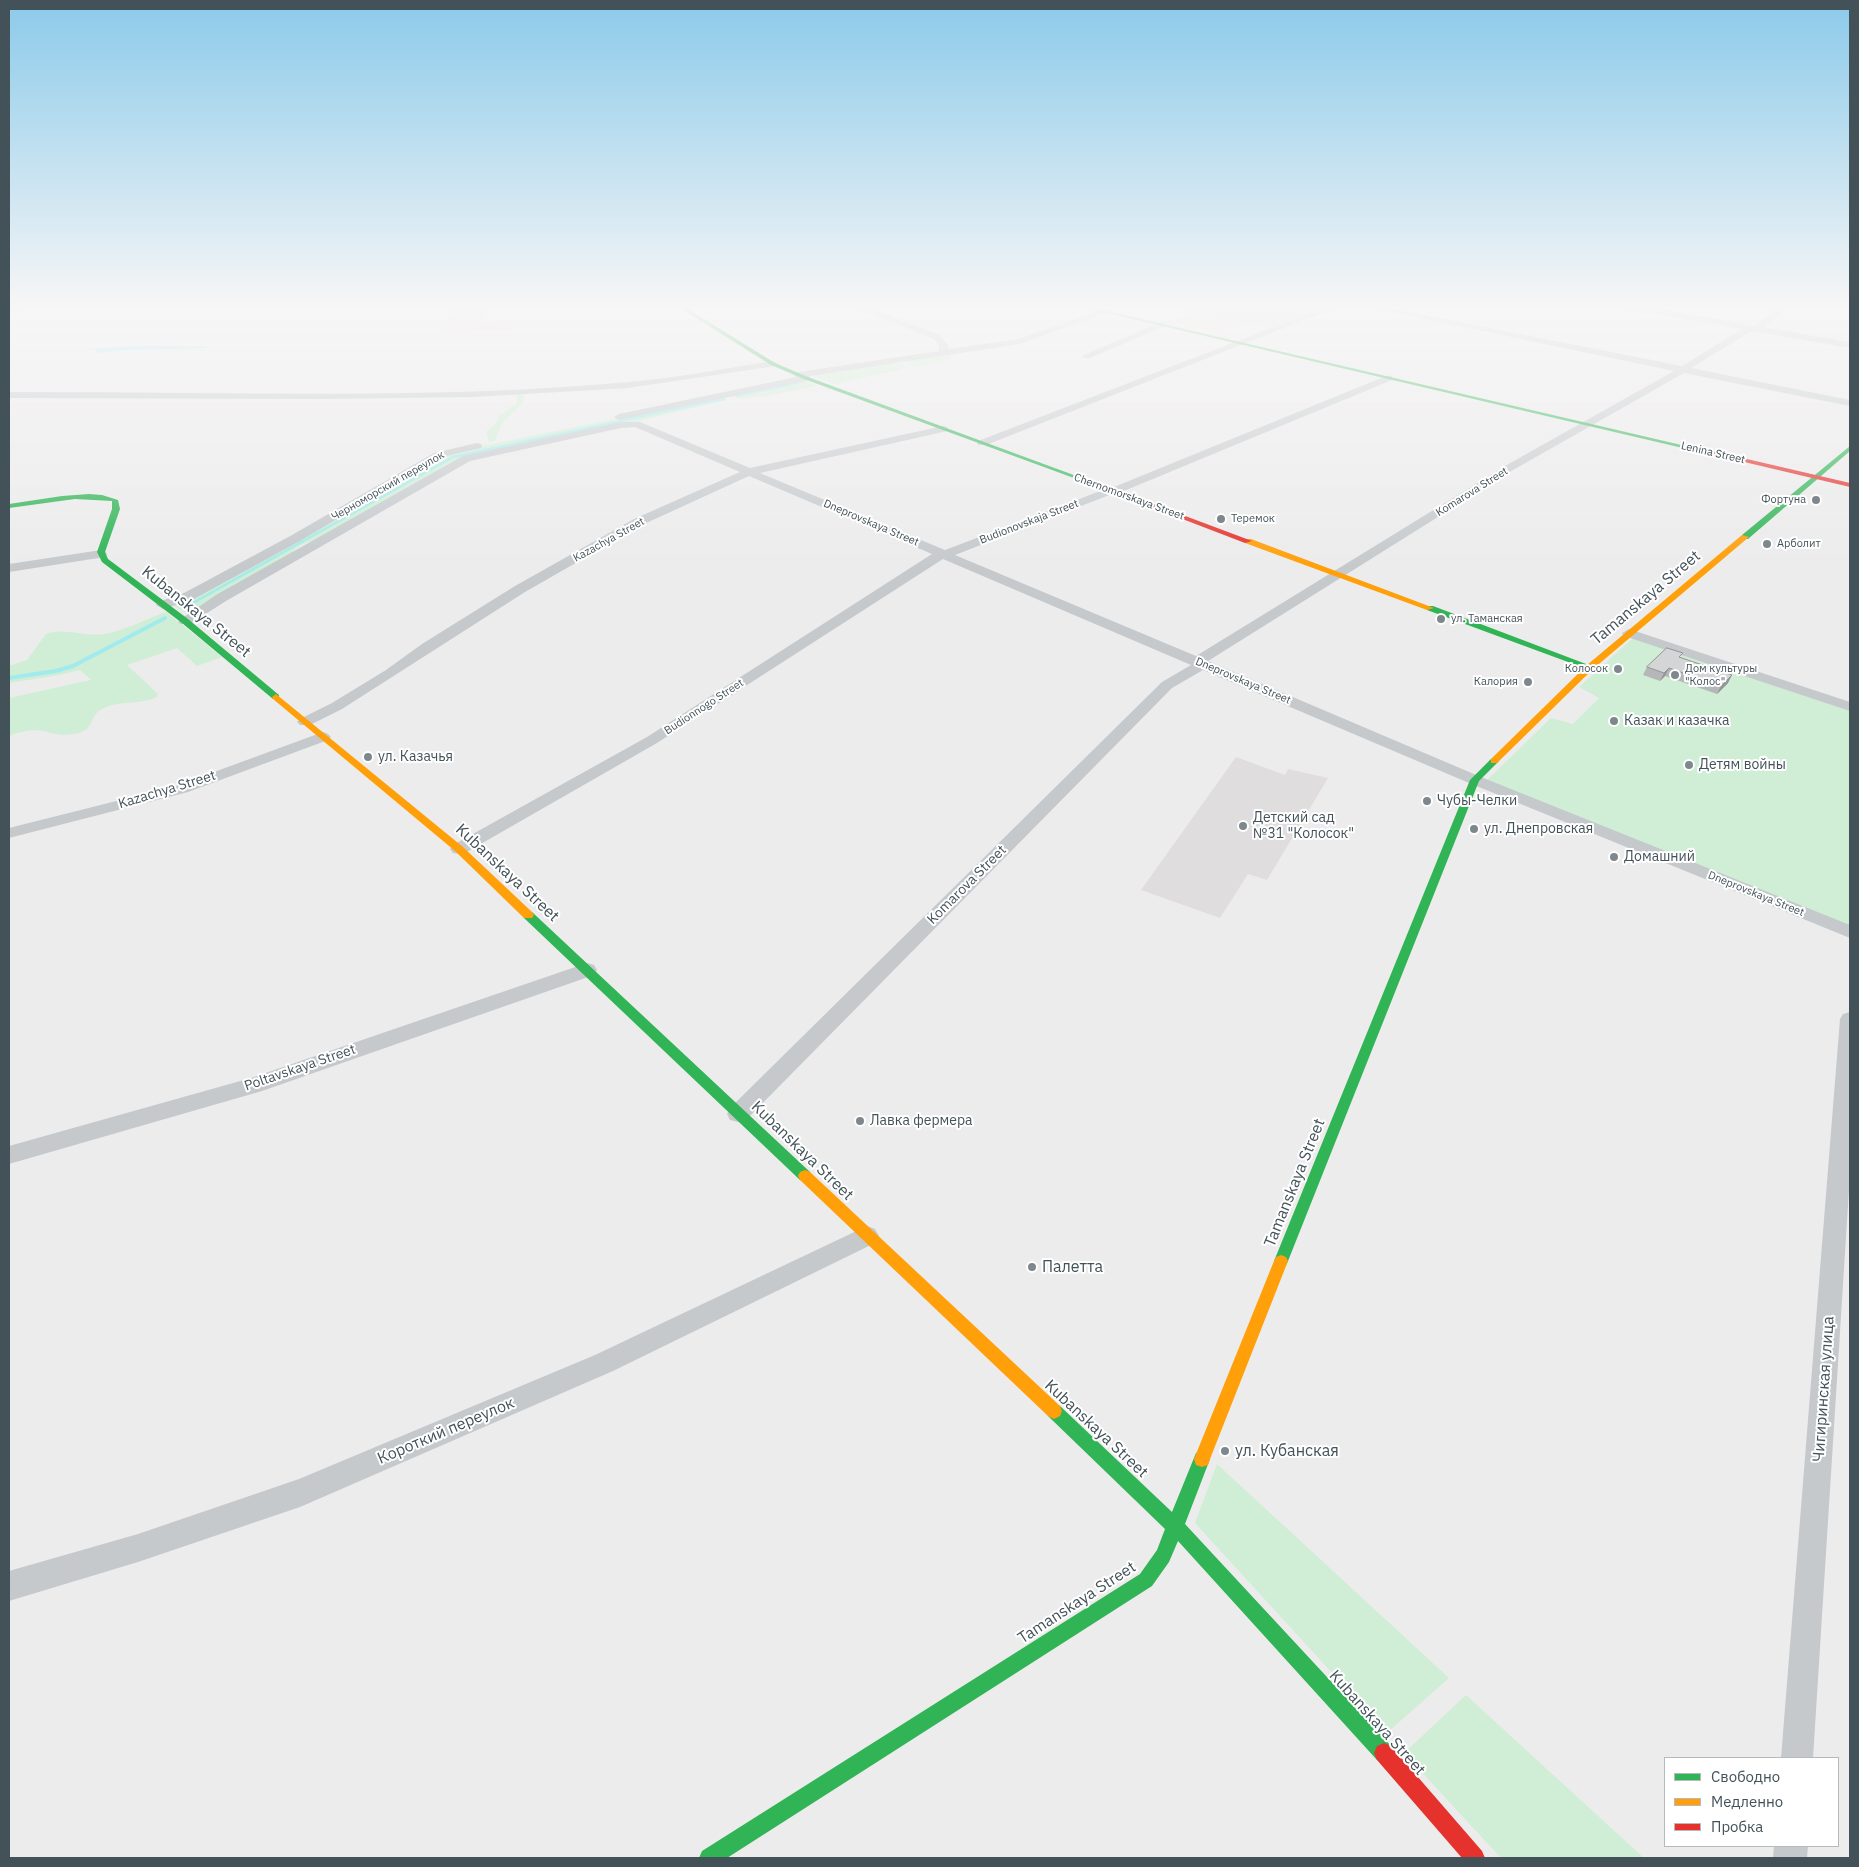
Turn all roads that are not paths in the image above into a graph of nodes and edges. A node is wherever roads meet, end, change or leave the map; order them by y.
1 (137, 393) edge
2 (153, 393) edge
3 (471, 393) edge
4 (727, 393) edge
5 (846, 393) edge
6 (1110, 393) edge
7 (1352, 393) edge
8 (1455, 393) edge
9 (1642, 393) edge
10 (1805, 393) edge
11 (9, 395) edge
12 (1850, 402) edge
13 (1589, 424) junction
14 (639, 425) joint
15 (943, 429) junction
16 (982, 443) junction
17 (1850, 448) edge
18 (749, 472) junction
19 (1814, 476) junction
20 (1850, 485) edge
21 (1113, 491) junction
22 (9, 506) edge
23 (101, 554) junction
24 (944, 554) junction
25 (9, 568) edge
26 (1336, 574) junction
27 (163, 605) junction
28 (185, 621) junction
29 (1629, 633) junction
30 (1200, 663) junction
31 (1590, 666) junction
32 (1850, 707) edge
33 (305, 722) junction
34 (323, 737) junction
35 (1475, 780) junction
36 (9, 833) edge
37 (459, 849) junction
38 (1850, 932) edge
39 (587, 970) junction
40 (1850, 1019) edge
41 (738, 1114) junction
42 (9, 1155) edge
43 (867, 1236) junction
44 (1175, 1526) junction
45 (9, 1586) edge
46 (1797, 1757) edge
47 (709, 1858) edge
48 (1475, 1858) edge

1 - 11 street
2 - 3 street
4 - 27 street, Черноморский переулок
5 - 15 street, Chernomorskaya Street
6 - 16 street
7 - 21 street, Budionovskaja Street
8 - 13 street, Lenina Street
9 - 13 street, Komarova Street
10 - 12 street
13 - 19 street, Lenina Street
13 - 26 street, Komarova Street
14 - 18 street, Dneprovskaya Street
14 - 28 street
15 - 16 street, Chernomorskaya Street
15 - 18 street, Kazachya Street
16 - 21 street, Chernomorskaya Street
17 - 19 street, Tamanskaya Street
18 - 24 street, Dneprovskaya Street
18 - 33 street, Kazachya Street
19 - 20 street, Lenina Street
19 - 29 street, Tamanskaya Street
21 - 24 street, Budionovskaja Street
21 - 26 street, Chernomorskaya Street
22 - 23 street
23 - 25 street
23 - 27 street, Kubanskaya Street
24 - 30 street, Dneprovskaya Street
24 - 37 street, Budionnogo Street
26 - 30 street, Komarova Street
26 - 31 street, Chernomorskaya Street
27 - 28 street, Kubanskaya Street
28 - 33 street, Kubanskaya Street
29 - 31 street, Tamanskaya Street
29 - 32 street
30 - 35 street, Dneprovskaya Street
30 - 41 street, Komarova Street
31 - 35 street, Tamanskaya Street
33 - 34 street, Kubanskaya Street
34 - 36 street, Kazachya Street
34 - 37 street, Kubanskaya Street
35 - 38 street, Dneprovskaya Street
35 - 44 street, Tamanskaya Street
37 - 39 street, Kubanskaya Street
39 - 41 street, Kubanskaya Street
39 - 42 street, Poltavskaya Street
40 - 46 street, Чигиринская улица
41 - 43 street, Kubanskaya Street
43 - 44 street, Kubanskaya Street
43 - 45 street, Короткий переулок
44 - 47 street, Tamanskaya Street
44 - 48 street, Kubanskaya Street

